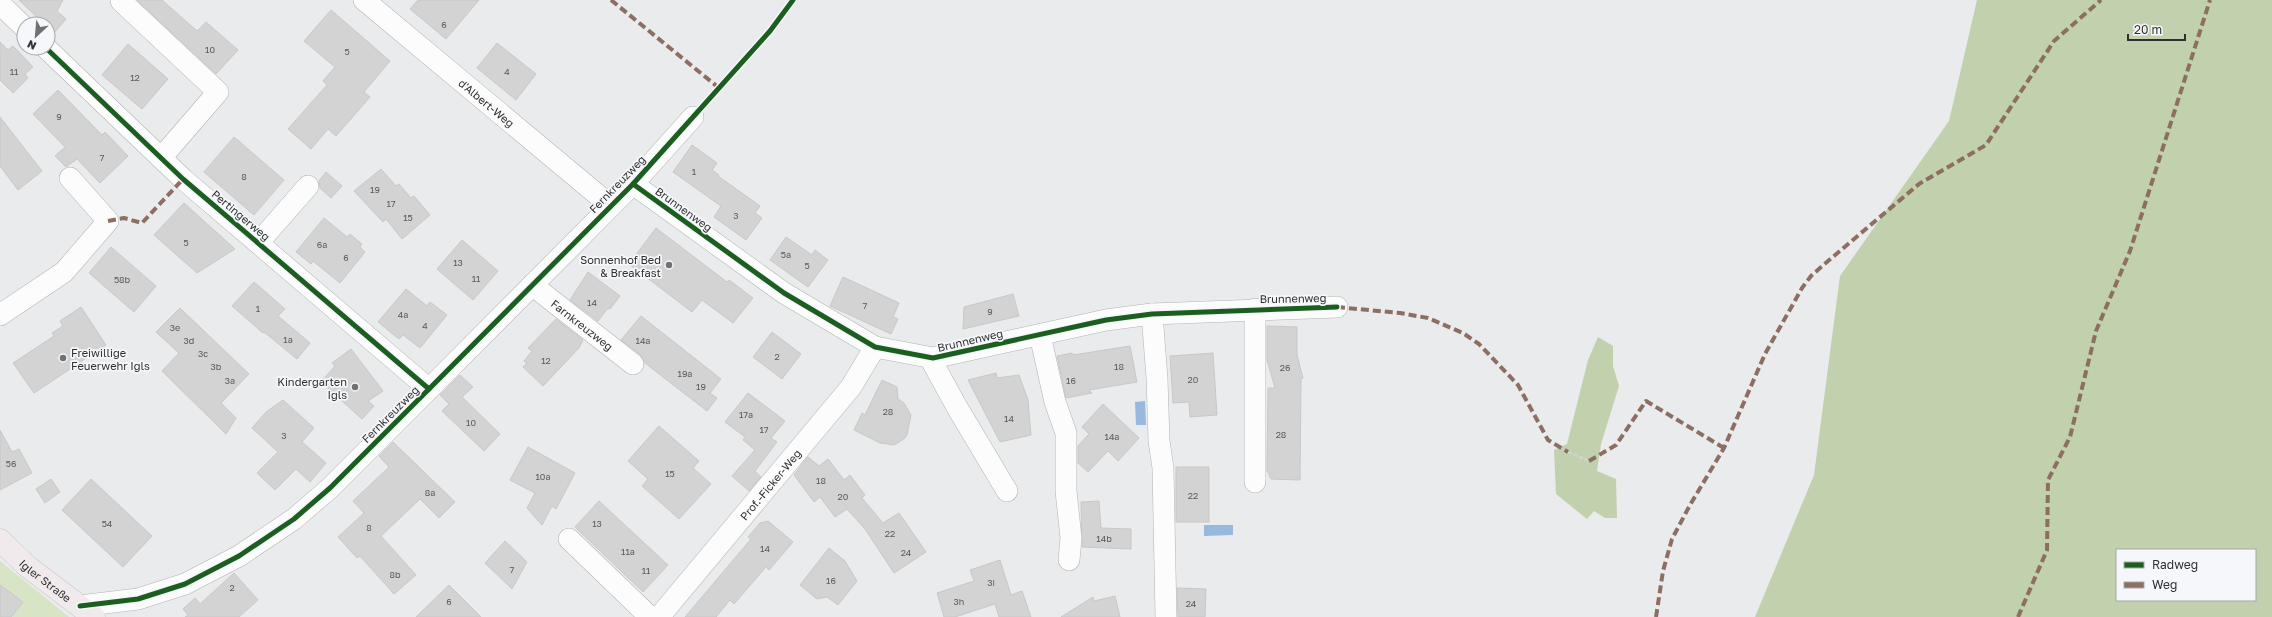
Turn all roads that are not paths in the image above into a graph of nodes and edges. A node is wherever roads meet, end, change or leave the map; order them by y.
1 (364, 0) edge
2 (121, 1) dead end
3 (0, 4) edge
4 (16, 19) edge
5 (54, 56) edge
6 (693, 117) dead end
7 (161, 158) junction
8 (70, 178) dead end
9 (633, 184) junction
10 (308, 186) dead end
11 (611, 206) junction
12 (258, 243) junction
13 (532, 285) junction
14 (1337, 307) dead end
15 (1255, 309) junction
16 (1152, 314) junction
17 (0, 315) edge
18 (1040, 335) junction
19 (875, 347) junction
20 (930, 358) junction
21 (633, 364) dead end
22 (429, 389) junction
23 (1255, 482) dead end
24 (1007, 491) dead end
25 (569, 539) dead end
26 (0, 540) edge
27 (1069, 560) dead end
28 (87, 612) edge
29 (650, 617) edge
30 (659, 617) edge
31 (1166, 617) edge

1 - 11 street, d'Albert-Weg
2 - 7 street
3 - 4 street
5 - 7 street, Pertingerweg
6 - 9 street, Fernkreuzweg
7 - 12 street, Pertingerweg
8 - 17 street
9 - 11 street, Fernkreuzweg
9 - 19 street, Brunnenweg
10 - 12 street
11 - 13 street, Fernkreuzweg
12 - 22 street, Pertingerweg
13 - 21 street, Farnkreuzweg
13 - 22 street, Fernkreuzweg
14 - 15 street, Brunnenweg
15 - 16 street, Brunnenweg
15 - 23 street
16 - 18 street, Brunnenweg
16 - 31 street
18 - 20 street, Brunnenweg
18 - 27 street
19 - 20 street, Brunnenweg
19 - 30 street, Prof.-Ficker-Weg
20 - 24 street, Brunnenweg
22 - 28 street, Fernkreuzweg
25 - 29 street
26 - 28 main road, Igler Straße

